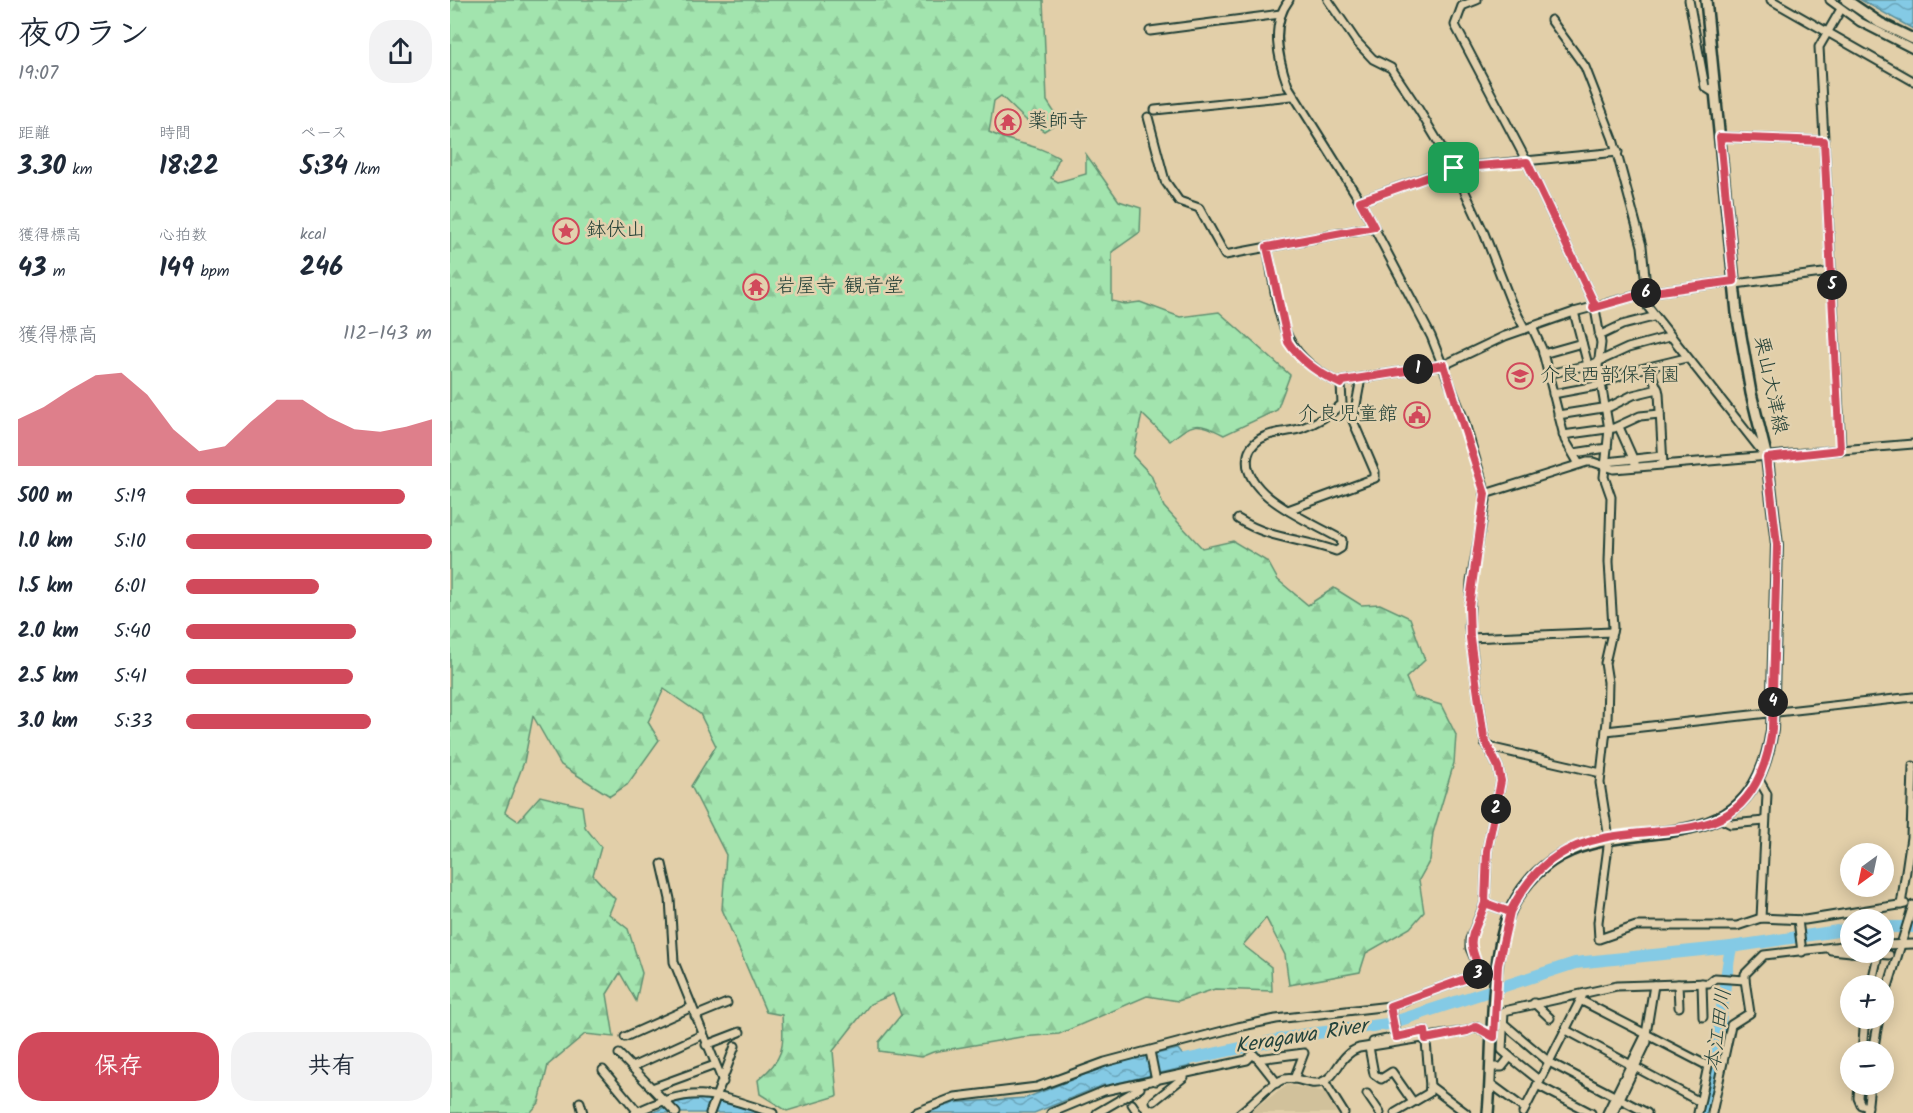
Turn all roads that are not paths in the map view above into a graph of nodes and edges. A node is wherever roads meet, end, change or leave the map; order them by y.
1 (1289, 0) edge
2 (1328, 0) edge
3 (1477, 0) edge
4 (1689, 0) edge
5 (1706, 0) edge
6 (1772, 0) edge
7 (1830, 0) edge
8 (1841, 8) edge
9 (1281, 14) junction
10 (1551, 20) dead end
11 (1827, 30) junction
12 (1150, 31) dead end
13 (1913, 39) edge
14 (1913, 49) edge
15 (1913, 81) edge
16 (1716, 94) junction
17 (1292, 96) junction
18 (1155, 110) dead end
19 (1148, 117) dead end
20 (1720, 137) junction
21 (1824, 141) junction
22 (1617, 152) junction
23 (1527, 162) junction
24 (1454, 168) junction
25 (1360, 201) junction
26 (1374, 227) junction
27 (1267, 247) junction
28 (1831, 272) junction
29 (1734, 282) junction
30 (1646, 293) junction
31 (1593, 308) junction
32 (1574, 312) junction
33 (1653, 317) junction
34 (1529, 328) junction
35 (1599, 336) junction
36 (1669, 337) junction
37 (1582, 343) junction
38 (1543, 354) junction
39 (1686, 358) junction
40 (1599, 362) junction
41 (1444, 365) junction
42 (1588, 365) junction
43 (1648, 367) junction
44 (1548, 374) junction
45 (1361, 378) junction
46 (1341, 384) junction
47 (1601, 384) junction
48 (1658, 389) junction
49 (1553, 394) junction
50 (1605, 408) junction
51 (1660, 414) junction
52 (1558, 415) junction
53 (1619, 427) junction
54 (1609, 429) junction
55 (1563, 435) junction
56 (1913, 444) edge
57 (1607, 448) junction
58 (1840, 450) junction
59 (1574, 453) junction
60 (1662, 456) junction
61 (1767, 458) junction
62 (1635, 463) junction
63 (1579, 464) junction
64 (1606, 464) junction
65 (1663, 465) junction
66 (1485, 494) junction
67 (1287, 510) junction
68 (1238, 519) dead end
69 (1612, 632) junction
70 (1470, 638) junction
71 (1913, 697) edge
72 (1772, 713) junction
73 (1606, 731) junction
74 (1485, 743) junction
75 (1913, 766) edge
76 (1601, 773) junction
77 (1759, 780) junction
78 (1719, 818) junction
79 (1765, 821) junction
80 (1609, 839) junction
81 (662, 864) dead end
82 (1485, 903) junction
83 (1906, 904) edge
84 (1510, 912) junction
85 (1761, 918) junction
86 (1798, 922) junction
87 (1894, 944) edge
88 (1901, 944) junction
89 (1913, 944) edge
90 (1840, 946) edge
91 (1831, 947) junction
92 (1801, 951) junction
93 (1840, 951) edge
94 (1498, 968) junction
95 (1481, 973) junction
96 (1892, 975) edge
97 (1742, 980) junction
98 (1702, 983) junction
99 (1678, 984) junction
100 (1654, 985) junction
101 (1583, 992) junction
102 (1582, 1001) junction
103 (727, 1003) dead end
104 (1534, 1003) junction
105 (693, 1007) junction
106 (1679, 1007) dead end
107 (1391, 1009) junction
108 (695, 1016) junction
109 (1702, 1017) dead end
110 (1550, 1018) dead end
111 (1504, 1024) junction
112 (1566, 1030) junction
113 (740, 1032) dead end
114 (1396, 1034) junction
115 (1646, 1034) junction
116 (702, 1035) junction
117 (625, 1037) dead end
118 (1494, 1037) junction
119 (1426, 1039) junction
120 (706, 1045) junction
121 (735, 1046) dead end
122 (1369, 1047) junction
123 (1359, 1048) junction
124 (1150, 1053) junction
125 (619, 1054) dead end
126 (1510, 1057) junction
127 (1258, 1059) junction
128 (1549, 1062) junction
129 (715, 1065) junction
130 (1633, 1066) junction
131 (632, 1067) junction
132 (1492, 1067) junction
133 (603, 1070) dead end
134 (1187, 1075) junction
135 (1294, 1079) junction
136 (723, 1082) junction
137 (1153, 1082) junction
138 (1324, 1082) junction
139 (1277, 1083) junction
140 (1539, 1083) junction
141 (1491, 1084) junction
142 (1430, 1086) junction
143 (652, 1088) junction
144 (1367, 1094) dead end
145 (1858, 1095) edge
146 (1869, 1095) edge
147 (717, 1097) junction
148 (1617, 1098) junction
149 (1154, 1101) dead end
150 (580, 1102) dead end
151 (666, 1102) junction
152 (1413, 1102) junction
153 (1700, 1102) junction
154 (1132, 1104) dead end
155 (1867, 1110) edge
156 (1524, 1111) edge
157 (637, 1112) edge
158 (1098, 1112) edge
159 (584, 1113) edge
160 (676, 1113) edge
161 (710, 1113) edge
162 (773, 1113) edge
163 (914, 1113) edge
164 (1051, 1113) edge
165 (1137, 1113) edge
166 (1240, 1113) edge
167 (1344, 1113) edge
168 (1380, 1113) edge
169 (1395, 1113) edge
170 (1466, 1113) edge
171 (1488, 1113) edge
172 (1591, 1113) edge
173 (1607, 1113) edge
174 (1613, 1113) edge
175 (1647, 1113) edge
176 (1698, 1113) edge
177 (1712, 1113) edge

1 - 9 street
2 - 24 street
3 - 23 street
4 - 16 street
5 - 16 main road, 栗山大津線
6 - 11 street
7 - 8 street
8 - 11 street
8 - 13 main road
8 - 14 street
9 - 12 street
9 - 17 street
10 - 22 street
11 - 15 street
11 - 21 street
16 - 20 main road, 栗山大津線
17 - 18 street
17 - 25 street
19 - 27 street
20 - 21 street
20 - 29 main road, 栗山大津線
21 - 28 street
22 - 23 street
22 - 30 street
23 - 24 street
23 - 31 street
24 - 25 street
24 - 34 street
25 - 26 street
26 - 27 street
26 - 41 street
27 - 46 street
28 - 29 street
28 - 58 street
29 - 30 street
29 - 61 main road, 栗山大津線
30 - 31 street
30 - 33 street
31 - 32 street
31 - 35 street
32 - 34 street
32 - 37 street
33 - 35 street
33 - 36 street
34 - 38 street
34 - 41 street
35 - 40 street
36 - 39 street
36 - 40 street
37 - 38 street
37 - 42 street
38 - 44 street
39 - 43 street
39 - 61 street
40 - 42 street
40 - 47 street
41 - 45 street
41 - 66 street
42 - 44 street
43 - 47 street
43 - 48 street
44 - 49 street
45 - 46 street
45 - 67 street
46 - 67 street
47 - 49 street
47 - 50 street
48 - 50 street
48 - 51 street
49 - 52 street
50 - 52 street
50 - 54 street
51 - 53 street
51 - 60 street
52 - 55 street
53 - 54 street
53 - 62 street
54 - 55 street
54 - 57 street
55 - 59 street
56 - 58 street
57 - 59 street
57 - 64 street
58 - 61 street
59 - 63 street
60 - 62 street
60 - 65 street
61 - 65 street
61 - 72 main road, 栗山大津線
62 - 64 street
62 - 65 street
63 - 64 street
63 - 66 street
64 - 69 street
66 - 70 street
67 - 68 street
69 - 70 street
69 - 73 street
70 - 74 street
71 - 72 street
72 - 73 street
72 - 77 main road, 栗山大津線
73 - 76 street
74 - 76 street
74 - 82 street
75 - 83 street
76 - 80 street
77 - 78 main road, 栗山大津線
77 - 79 street
78 - 79 street
78 - 80 main road, 栗山大津線
79 - 85 street
80 - 84 main road, 栗山大津線
80 - 85 street
81 - 105 street
82 - 84 street
82 - 95 street
83 - 86 street
83 - 88 street
84 - 94 main road, 栗山大津線
85 - 86 street
86 - 92 street
87 - 88 street
88 - 89 street
88 - 96 street
90 - 91 street
91 - 92 street
91 - 93 street
92 - 97 street
94 - 95 street
94 - 118 main road, 栗山大津線
95 - 107 street
97 - 98 street
97 - 177 street
98 - 99 street
98 - 109 street
99 - 100 street
99 - 106 street
100 - 101 street
100 - 115 street
101 - 102 street
101 - 104 street
102 - 112 street
102 - 115 street
103 - 108 street
104 - 110 street
104 - 111 street
105 - 108 street
105 - 117 street
107 - 114 street
107 - 124 street
108 - 116 street
111 - 126 street
111 - 128 street
112 - 128 street
112 - 130 street
113 - 120 street
114 - 119 street
114 - 123 street
115 - 130 street
115 - 153 street
116 - 120 street
116 - 131 street
118 - 119 street
118 - 132 main road, 栗山大津線
119 - 122 street
119 - 142 street
120 - 129 street
121 - 136 street
122 - 123 street
122 - 152 street
123 - 138 street
124 - 137 street
124 - 163 street
125 - 131 street
126 - 132 street
126 - 140 street
127 - 134 street
127 - 135 street
127 - 139 street
128 - 140 street
128 - 148 street
129 - 136 street
129 - 143 street
130 - 148 street
130 - 153 street
131 - 143 street
132 - 141 main road, 栗山大津線
133 - 157 street
134 - 137 street
134 - 149 street
135 - 138 street
135 - 139 street
136 - 147 street
137 - 158 street
137 - 164 street
138 - 167 street
139 - 166 street
140 - 156 street
140 - 172 street
141 - 156 street
141 - 171 main road, 栗山大津線
142 - 152 street
142 - 170 street
143 - 151 street
144 - 168 street
145 - 155 street
146 - 155 street
147 - 151 street
147 - 161 street
147 - 162 street
148 - 173 street
148 - 174 street
148 - 175 street
150 - 159 street
151 - 157 street
151 - 160 street
152 - 169 street
153 - 176 street
154 - 165 street

